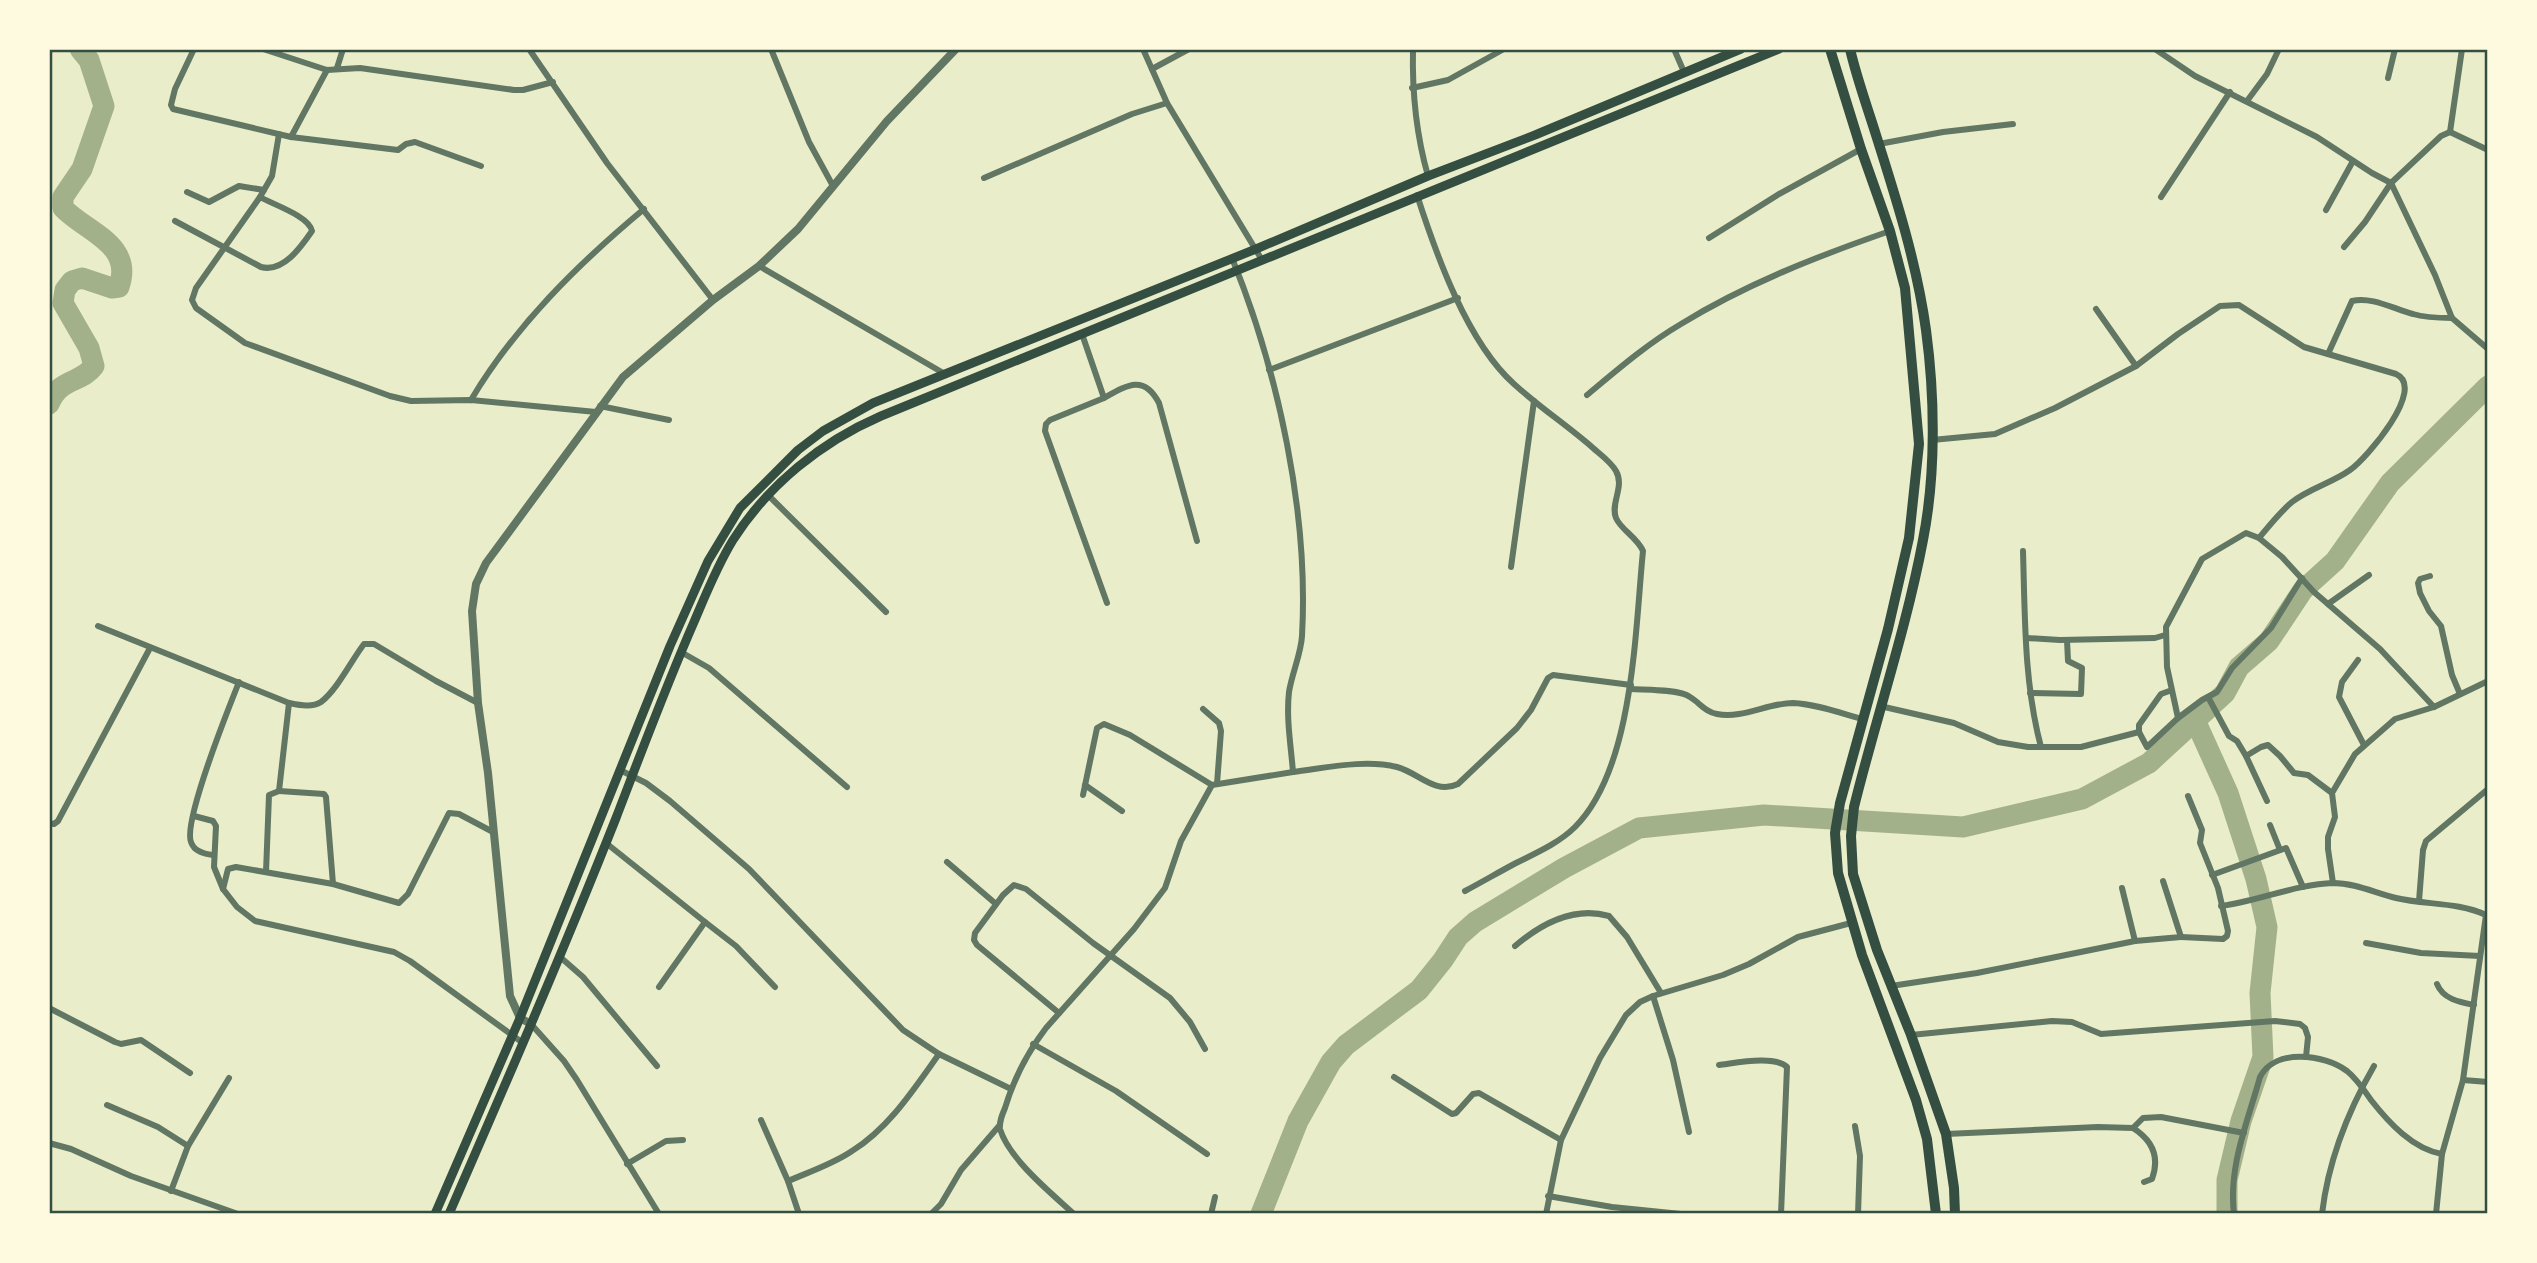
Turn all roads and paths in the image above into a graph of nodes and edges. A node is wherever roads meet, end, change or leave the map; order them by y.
1 (194, 49) edge
2 (263, 49) edge
3 (343, 49) edge
4 (529, 49) edge
5 (771, 49) edge
6 (956, 49) edge
7 (1143, 49) edge
8 (1189, 49) edge
9 (1413, 49) edge
10 (1504, 49) edge
11 (1674, 49) edge
12 (1741, 49) edge
13 (1779, 49) edge
14 (1830, 49) edge
15 (1850, 49) edge
16 (2155, 49) edge
17 (2280, 49) edge
18 (2395, 49) edge
19 (2461, 49) edge
20 (337, 68) junction
21 (1152, 69) junction
22 (327, 70) junction
23 (1684, 72) junction
24 (2388, 78) dead end
25 (553, 82) junction
26 (1412, 88) junction
27 (2230, 92) junction
28 (2247, 100) junction
29 (1167, 103) junction
30 (2013, 124) dead end
31 (2450, 132) junction
32 (279, 134) junction
33 (290, 137) junction
34 (1879, 145) junction
35 (1861, 149) junction
36 (2488, 150) edge
37 (2353, 160) junction
38 (481, 166) dead end
39 (1428, 176) junction
40 (984, 178) dead end
41 (2391, 183) junction
42 (833, 186) junction
43 (264, 190) junction
44 (187, 192) dead end
45 (1417, 195) junction
46 (260, 197) junction
47 (2161, 197) dead end
48 (644, 209) junction
49 (2326, 210) dead end
50 (176, 221) dead end
51 (1890, 231) junction
52 (1709, 237) dead end
53 (226, 246) junction
54 (2344, 247) dead end
55 (1256, 249) junction
56 (1232, 258) junction
57 (1262, 260) junction
58 (759, 266) junction
59 (1237, 270) junction
60 (1458, 299) junction
61 (713, 300) junction
62 (2096, 309) dead end
63 (2452, 318) junction
64 (1083, 334) junction
65 (2488, 349) edge
66 (2328, 354) junction
67 (2136, 366) junction
68 (1930, 369) junction
69 (1269, 370) junction
70 (1914, 371) junction
71 (945, 374) junction
72 (1587, 395) dead end
73 (1104, 398) junction
74 (471, 400) junction
75 (1534, 401) junction
76 (598, 409) junction
77 (669, 420) dead end
78 (1932, 440) junction
79 (769, 496) junction
80 (2259, 538) junction
81 (1198, 541) dead end
82 (2023, 551) dead end
83 (1511, 567) dead end
84 (2369, 575) dead end
85 (2430, 576) dead end
86 (2304, 580) junction
87 (1107, 603) dead end
88 (2328, 604) junction
89 (886, 612) dead end
90 (98, 626) dead end
91 (2165, 635) junction
92 (2026, 638) junction
93 (2067, 640) junction
94 (150, 648) junction
95 (681, 652) junction
96 (2358, 660) dead end
97 (2488, 681) edge
98 (239, 682) junction
99 (1631, 687) junction
100 (2172, 691) junction
101 (2030, 694) junction
102 (2460, 694) junction
103 (2208, 699) junction
104 (289, 703) junction
105 (478, 703) junction
106 (1880, 706) junction
107 (2434, 707) junction
108 (1203, 709) dead end
109 (2179, 718) junction
110 (1862, 719) junction
111 (2139, 732) junction
112 (2364, 745) junction
113 (2041, 747) junction
114 (2246, 756) junction
115 (620, 770) junction
116 (1293, 772) junction
117 (632, 776) junction
118 (1215, 784) junction
119 (1085, 785) junction
120 (847, 787) dead end
121 (2488, 789) edge
122 (279, 790) junction
123 (2332, 793) junction
124 (1083, 796) dead end
125 (2188, 796) dead end
126 (2267, 801) dead end
127 (1122, 811) dead end
128 (194, 816) junction
129 (49, 823) edge
130 (2270, 825) dead end
131 (494, 832) junction
132 (606, 843) junction
133 (2280, 850) junction
134 (213, 855) junction
135 (947, 862) dead end
136 (267, 872) junction
137 (2213, 875) junction
138 (2164, 881) dead end
139 (2333, 883) junction
140 (333, 884) junction
141 (2302, 887) junction
142 (2122, 888) dead end
143 (223, 889) junction
144 (1465, 891) dead end
145 (2418, 901) junction
146 (996, 904) junction
147 (2221, 906) junction
148 (2487, 916) edge
149 (705, 922) junction
150 (1851, 923) junction
151 (2181, 937) junction
152 (2135, 941) junction
153 (2367, 943) dead end
154 (1515, 946) dead end
155 (1877, 950) junction
156 (1109, 954) junction
157 (1862, 955) junction
158 (559, 956) junction
159 (2480, 956) junction
160 (2437, 984) dead end
161 (1891, 986) junction
162 (659, 987) dead end
163 (775, 987) dead end
164 (1661, 993) junction
165 (1653, 996) junction
166 (2474, 1005) junction
167 (49, 1008) edge
168 (1059, 1013) junction
169 (520, 1018) junction
170 (531, 1024) junction
171 (1912, 1035) junction
172 (512, 1036) junction
173 (523, 1043) junction
174 (1033, 1044) junction
175 (1205, 1049) dead end
176 (939, 1054) junction
177 (2306, 1057) junction
178 (1719, 1065) dead end
179 (657, 1066) dead end
180 (2374, 1066) dead end
181 (190, 1073) dead end
182 (1394, 1077) dead end
183 (229, 1078) dead end
184 (2463, 1080) junction
185 (2488, 1082) edge
186 (2362, 1087) junction
187 (1011, 1089) junction
188 (107, 1105) dead end
189 (761, 1121) dead end
190 (999, 1126) junction
191 (1855, 1126) dead end
192 (2133, 1128) junction
193 (1689, 1132) dead end
194 (2243, 1133) junction
195 (1946, 1134) junction
196 (683, 1140) dead end
197 (1561, 1140) junction
198 (49, 1143) edge
199 (188, 1146) junction
200 (1207, 1154) dead end
201 (2442, 1154) junction
202 (627, 1164) junction
203 (788, 1181) junction
204 (2144, 1182) dead end
205 (171, 1191) junction
206 (1548, 1196) junction
207 (1215, 1197) dead end
208 (238, 1214) edge
209 (435, 1214) edge
210 (449, 1214) edge
211 (659, 1214) edge
212 (799, 1214) edge
213 (931, 1214) edge
214 (1074, 1214) edge
215 (1211, 1214) edge
216 (1546, 1214) edge
217 (1681, 1214) edge
218 (1781, 1214) edge
219 (1858, 1214) edge
220 (1936, 1214) edge
221 (1955, 1214) edge
222 (2234, 1214) edge
223 (2322, 1214) edge
224 (2436, 1214) edge

1 - 32 street
2 - 22 street
3 - 20 street
4 - 25 street
5 - 42 street
6 - 42 street
7 - 21 street
8 - 21 street
9 - 26 street
10 - 26 street
11 - 23 street
12 - 23 main road
13 - 45 main road
14 - 35 highway
15 - 34 highway
16 - 27 street
17 - 28 street
18 - 24 street
19 - 31 street
20 - 22 street
20 - 25 street
21 - 29 street
22 - 33 street
23 - 39 main road
25 - 48 street
26 - 39 street
27 - 28 street
27 - 47 street
28 - 37 street
29 - 40 street
29 - 55 street
30 - 34 street
31 - 36 street
31 - 41 street
32 - 33 street
32 - 43 street
33 - 38 street
34 - 68 highway
35 - 51 highway
35 - 52 street
37 - 41 street
37 - 49 street
39 - 55 main road
41 - 54 street
41 - 63 street
42 - 58 street
43 - 44 street
43 - 46 street
45 - 57 main road
45 - 60 street
46 - 53 street
46 - 53 street
48 - 61 street
48 - 74 street
50 - 53 street
51 - 70 highway
51 - 72 street
53 - 74 street
55 - 56 main road
55 - 57 street
56 - 59 street
56 - 71 main road
57 - 59 main road
58 - 61 street
58 - 71 street
59 - 64 main road
59 - 69 street
60 - 69 street
60 - 75 street
61 - 76 street
62 - 67 street
63 - 65 street
63 - 66 street
64 - 73 street
64 - 79 main road
66 - 67 street
66 - 80 street
67 - 78 street
68 - 70 highway
68 - 78 highway
69 - 116 street
70 - 110 highway
71 - 115 main road
73 - 81 street
73 - 87 street
74 - 76 street
75 - 83 street
75 - 99 street
76 - 77 street
76 - 105 street
78 - 106 highway
79 - 89 street
79 - 95 main road
80 - 86 street
80 - 91 street
82 - 92 street
84 - 88 street
85 - 102 street
86 - 88 street
86 - 103 street
88 - 107 street
90 - 94 street
91 - 93 street
91 - 100 street
92 - 93 street
92 - 101 street
93 - 101 street
94 - 98 street
94 - 129 street
95 - 117 main road
95 - 120 street
96 - 112 street
97 - 102 street
98 - 104 street
98 - 128 street
99 - 110 street
99 - 116 street
99 - 144 street
100 - 109 street
100 - 111 street
101 - 113 street
102 - 107 street
103 - 109 street
103 - 114 street
104 - 105 street
104 - 122 street
105 - 131 street
106 - 113 street
106 - 155 highway
107 - 112 street
108 - 118 street
109 - 111 street
110 - 150 highway
111 - 113 street
112 - 123 street
114 - 123 street
114 - 126 street
115 - 117 street
115 - 169 main road
116 - 118 street
117 - 132 main road
117 - 176 street
118 - 119 street
118 - 156 street
119 - 124 street
119 - 127 street
121 - 145 street
122 - 136 street
122 - 140 street
123 - 139 street
125 - 137 street
128 - 134 street
128 - 134 street
130 - 133 street
131 - 140 street
131 - 169 street
132 - 149 street
132 - 158 main road
133 - 137 street
133 - 141 street
134 - 143 street
135 - 146 street
136 - 140 street
136 - 143 street
137 - 147 street
138 - 151 street
139 - 141 street
139 - 145 street
141 - 147 street
142 - 152 street
143 - 172 street
145 - 148 street
146 - 156 street
146 - 168 street
147 - 151 street
148 - 159 street
149 - 162 street
149 - 163 street
150 - 157 highway
150 - 164 street
151 - 152 street
152 - 161 street
153 - 159 street
154 - 164 street
155 - 157 highway
155 - 161 highway
156 - 168 street
156 - 175 street
157 - 220 highway
158 - 170 main road
158 - 179 street
159 - 166 street
160 - 166 street
161 - 171 highway
164 - 165 street
165 - 193 street
165 - 197 street
166 - 184 street
167 - 181 street
168 - 174 street
169 - 170 street
169 - 172 main road
170 - 173 main road
170 - 202 street
171 - 177 street
171 - 195 highway
172 - 173 street
172 - 209 main road
173 - 210 main road
174 - 187 street
174 - 200 street
176 - 187 street
176 - 203 street
177 - 186 street
177 - 194 street
178 - 218 street
180 - 186 street
182 - 197 street
183 - 199 street
184 - 185 street
184 - 201 street
186 - 201 street
186 - 223 street
187 - 190 street
188 - 199 street
189 - 203 street
190 - 213 street
190 - 214 street
191 - 219 street
192 - 194 street
192 - 195 street
192 - 204 street
194 - 222 street
195 - 221 highway
196 - 202 street
197 - 206 street
198 - 205 street
199 - 205 street
201 - 224 street
202 - 211 street
203 - 212 street
205 - 208 street
206 - 216 street
206 - 217 street
207 - 215 street

